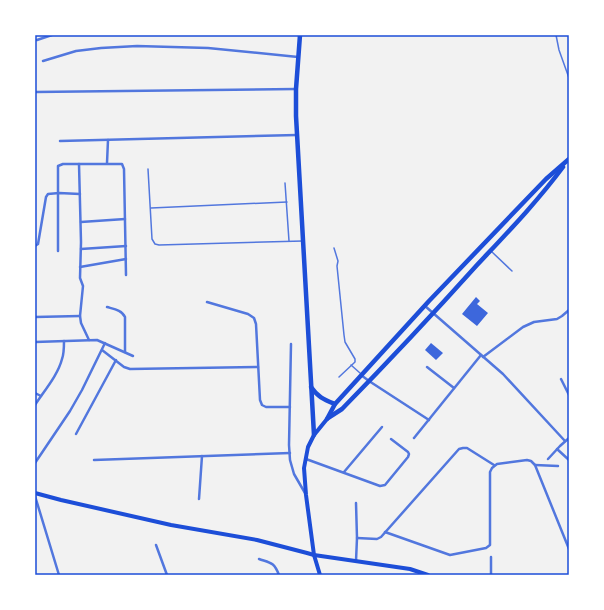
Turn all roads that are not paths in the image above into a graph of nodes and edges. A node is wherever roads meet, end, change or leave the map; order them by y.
1 (52, 35) edge
2 (300, 35) edge
3 (556, 35) edge
4 (37, 40) dead end
5 (299, 57) junction
6 (43, 61) dead end
7 (569, 78) edge
8 (296, 89) junction
9 (35, 92) edge
10 (297, 136) junction
11 (108, 140) junction
12 (60, 141) dead end
13 (569, 159) edge
14 (107, 163) junction
15 (79, 164) junction
16 (148, 169) dead end
17 (286, 183) dead end
18 (59, 193) junction
19 (80, 194) junction
20 (287, 202) junction
21 (150, 208) junction
22 (125, 219) junction
23 (80, 222) junction
24 (289, 241) junction
25 (303, 241) junction
26 (35, 246) edge
27 (126, 246) junction
28 (334, 248) dead end
29 (81, 249) junction
30 (58, 250) dead end
31 (491, 250) junction
32 (126, 259) junction
33 (80, 266) junction
34 (512, 271) dead end
35 (126, 275) dead end
36 (207, 302) dead end
37 (424, 306) junction
38 (107, 307) dead end
39 (569, 310) edge
40 (433, 313) junction
41 (80, 316) junction
42 (35, 317) edge
43 (89, 340) junction
44 (64, 341) junction
45 (35, 342) edge
46 (105, 343) junction
47 (291, 344) dead end
48 (102, 350) junction
49 (125, 352) junction
50 (133, 356) dead end
51 (482, 356) junction
52 (116, 360) junction
53 (351, 365) junction
54 (258, 367) junction
55 (427, 367) dead end
56 (362, 375) junction
57 (339, 377) dead end
58 (561, 380) dead end
59 (369, 381) junction
60 (311, 387) junction
61 (454, 388) junction
62 (35, 393) edge
63 (569, 395) edge
64 (41, 396) junction
65 (335, 404) junction
66 (35, 405) edge
67 (290, 407) junction
68 (327, 419) junction
69 (429, 420) junction
70 (382, 427) dead end
71 (76, 434) dead end
72 (314, 435) junction
73 (414, 438) dead end
74 (569, 438) edge
75 (391, 439) dead end
76 (565, 441) junction
77 (557, 449) junction
78 (290, 453) junction
79 (202, 456) junction
80 (306, 458) junction
81 (548, 459) dead end
82 (94, 460) dead end
83 (569, 460) edge
84 (35, 463) edge
85 (494, 465) junction
86 (535, 465) junction
87 (558, 466) dead end
88 (344, 472) junction
89 (35, 494) edge
90 (306, 495) junction
91 (198, 499) dead end
92 (356, 503) dead end
93 (385, 532) junction
94 (357, 538) junction
95 (156, 545) dead end
96 (569, 549) edge
97 (314, 555) junction
98 (491, 557) dead end
99 (259, 559) dead end
100 (356, 562) junction
101 (59, 575) edge
102 (167, 575) edge
103 (279, 575) edge
104 (320, 575) edge
105 (428, 575) edge
106 (491, 575) edge

1 - 4 street
2 - 5 main road
3 - 7 lane
5 - 6 street
5 - 8 main road
8 - 9 street
8 - 10 main road
10 - 11 street
10 - 25 main road
11 - 12 street
11 - 14 street
13 - 31 main road
13 - 37 main road
14 - 15 street
14 - 22 street
15 - 18 street
15 - 19 street
16 - 21 lane
17 - 20 lane
18 - 19 street
18 - 26 street
18 - 30 street
19 - 23 street
20 - 21 lane
20 - 24 lane
21 - 24 lane
22 - 23 street
22 - 27 street
23 - 29 street
24 - 25 lane
25 - 60 main road
27 - 29 street
27 - 32 street
28 - 53 lane
29 - 33 street
31 - 34 lane
31 - 40 main road
32 - 33 street
32 - 35 street
33 - 41 street
36 - 54 street
37 - 40 street
37 - 56 main road
38 - 49 street
39 - 51 street
40 - 51 street
40 - 59 main road
41 - 42 street
41 - 43 street
43 - 44 street
43 - 46 street
44 - 45 street
44 - 64 street
46 - 48 street
46 - 49 street
47 - 67 street
48 - 52 street
48 - 84 street
49 - 50 street
51 - 61 street
51 - 76 street
52 - 54 street
52 - 71 street
53 - 56 lane
53 - 57 lane
54 - 67 street
55 - 61 street
56 - 59 street
56 - 65 main road
58 - 63 street
59 - 68 main road
59 - 69 street
60 - 65 main road
60 - 72 main road
61 - 69 street
62 - 64 street
64 - 66 street
65 - 68 main road
67 - 78 street
68 - 72 main road
69 - 73 street
70 - 88 street
72 - 80 main road
74 - 76 street
75 - 88 street
76 - 77 street
77 - 81 street
77 - 83 street
78 - 79 street
78 - 90 street
79 - 82 street
79 - 91 street
80 - 88 street
80 - 90 main road
85 - 86 street
85 - 93 street
85 - 93 street
86 - 87 street
86 - 96 street
89 - 97 main road
89 - 101 street
90 - 97 main road
92 - 94 street
93 - 94 street
94 - 100 street
95 - 102 street
97 - 100 main road
97 - 104 main road
98 - 106 street
99 - 103 street
100 - 105 main road

